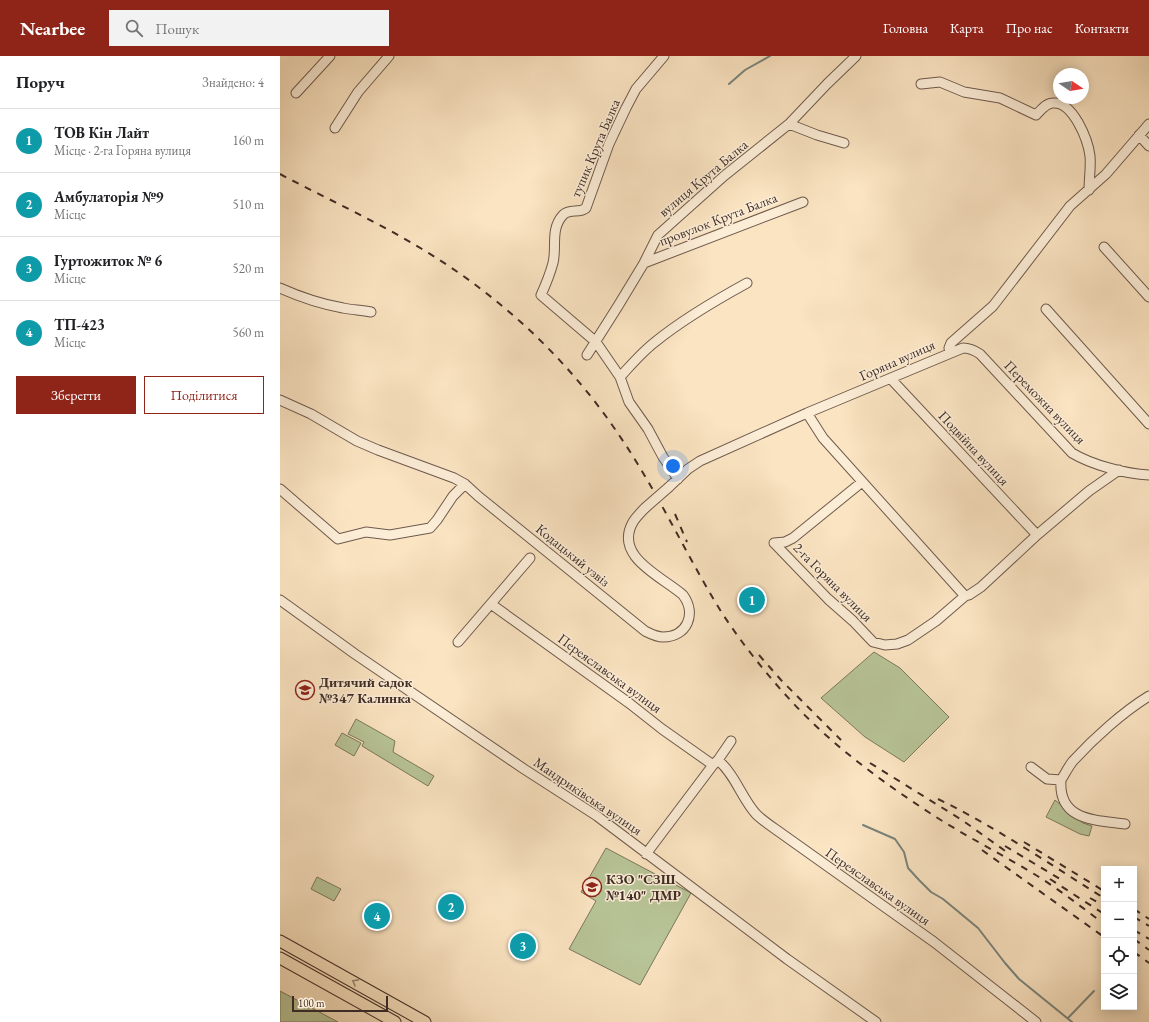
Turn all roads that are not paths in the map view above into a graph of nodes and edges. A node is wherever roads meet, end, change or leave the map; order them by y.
1 (330, 56) edge
2 (389, 56) edge
3 (664, 56) edge
4 (856, 56) edge
5 (921, 84) dead end
6 (296, 93) dead end
7 (789, 124) junction
8 (1149, 124) edge
9 (335, 128) dead end
10 (1140, 135) junction
11 (844, 144) dead end
12 (1149, 146) edge
13 (1089, 190) junction
14 (803, 202) dead end
15 (1104, 247) dead end
16 (644, 263) junction
17 (747, 283) dead end
18 (280, 288) edge
19 (1149, 297) edge
20 (1046, 309) dead end
21 (370, 312) dead end
22 (596, 342) junction
23 (950, 353) junction
24 (587, 355) dead end
25 (620, 377) junction
26 (891, 379) junction
27 (280, 400) edge
28 (807, 414) junction
29 (1149, 424) edge
30 (1119, 470) junction
31 (1149, 475) edge
32 (678, 479) junction
33 (862, 482) junction
34 (465, 484) junction
35 (669, 487) joint
36 (280, 489) edge
37 (1037, 535) junction
38 (530, 558) dead end
39 (965, 596) junction
40 (280, 600) edge
41 (491, 604) junction
42 (458, 642) dead end
43 (1149, 696) edge
44 (731, 741) dead end
45 (716, 763) junction
46 (1031, 767) dead end
47 (1062, 780) junction
48 (1125, 824) dead end
49 (646, 854) junction
50 (280, 941) edge
51 (280, 958) edge
52 (395, 1022) edge
53 (426, 1022) edge
54 (876, 1022) edge
55 (1036, 1022) edge

1 - 6 street
2 - 9 street
3 - 22 street, тупик Крута Балка
4 - 7 street, вулиця Крута Балка
5 - 13 street
7 - 11 street
7 - 16 street, вулиця Крута Балка
8 - 10 street, Горяна вулиця
10 - 12 street
10 - 13 street, Горяна вулиця
13 - 23 street, Горяна вулиця
14 - 16 street, провулок Крута Балка
15 - 19 street
16 - 22 street, вулиця Крута Балка
17 - 25 street
18 - 21 street
20 - 29 street
22 - 24 street
22 - 25 street
23 - 26 street, Горяна вулиця
23 - 30 street, Переможна вулиця
25 - 32 street
26 - 28 street, Горяна вулиця
26 - 37 street, Подвійна вулиця
27 - 34 street, Кодацький узвіз
28 - 32 street, Горяна вулиця
28 - 33 street
30 - 31 street, Переможна вулиця
30 - 37 street, 2-га Горяна вулиця
32 - 35 street, Горяна вулиця
33 - 39 street
33 - 39 street, 2-га Горяна вулиця
34 - 35 street, Кодацький узвіз, bridge
34 - 36 street
37 - 39 street, 2-га Горяна вулиця
38 - 41 street
40 - 49 street, Мандриківська вулиця
41 - 42 street
41 - 45 street, Переяславська вулиця
43 - 47 street
44 - 45 street
45 - 49 street
45 - 55 street, Переяславська вулиця
46 - 47 street
47 - 48 street
49 - 54 street, Мандриківська вулиця
53 -> 50 main road
51 - 52 main road

